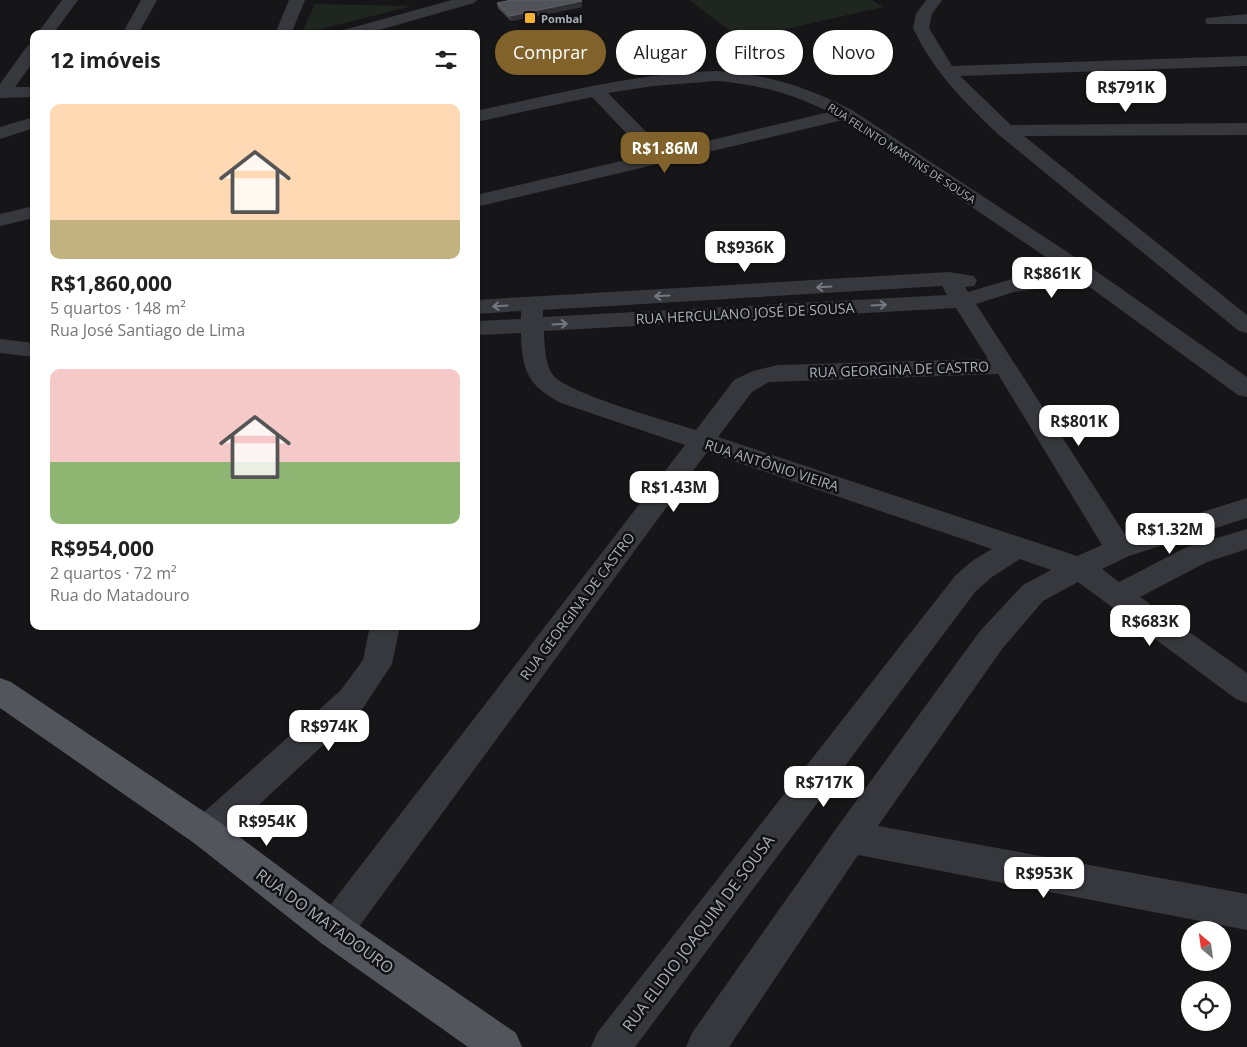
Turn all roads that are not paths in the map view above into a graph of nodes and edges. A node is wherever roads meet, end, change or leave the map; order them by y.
1 (70, 0) edge
2 (149, 0) edge
3 (297, 0) edge
4 (439, 0) edge
5 (467, 0) edge
6 (938, 1) edge
7 (1247, 19) edge
8 (1213, 21) dead end
9 (48, 30) edge
10 (132, 30) edge
11 (285, 30) edge
12 (360, 30) edge
13 (30, 54) edge
14 (1247, 62) edge
15 (947, 71) junction
16 (596, 91) junction
17 (30, 92) edge
18 (1, 93) edge
19 (846, 114) junction
20 (480, 116) edge
21 (30, 123) edge
22 (1247, 129) edge
23 (1006, 131) junction
24 (0, 133) edge
25 (660, 158) junction
26 (480, 200) edge
27 (30, 213) edge
28 (0, 220) edge
29 (1088, 276) junction
30 (955, 290) junction
31 (1247, 300) edge
32 (1222, 305) junction
33 (480, 308) edge
34 (532, 315) junction
35 (1247, 326) edge
36 (480, 327) edge
37 (30, 330) edge
38 (0, 334) edge
39 (0, 346) edge
40 (30, 350) edge
41 (1005, 366) junction
42 (1247, 389) edge
43 (701, 441) junction
44 (1247, 508) edge
45 (1247, 539) edge
46 (1018, 547) junction
47 (1119, 549) junction
48 (1079, 568) junction
49 (1117, 596) junction
50 (384, 630) edge
51 (1247, 690) edge
52 (0, 691) edge
53 (206, 832) junction
54 (850, 837) junction
55 (1247, 912) edge
56 (334, 930) junction
57 (502, 1047) edge
58 (611, 1047) edge
59 (706, 1047) edge

1 - 9 street
2 - 10 street
3 - 11 street
4 - 5 street
5 - 12 street
6 - 15 street
7 - 8 street
13 - 18 street
14 - 15 street
15 - 23 street
16 - 19 street, RUA FELINTO MARTINS DE SOUSA
16 - 20 street, RUA FELINTO MARTINS DE SOUSA
16 - 25 street
17 - 18 street
19 - 25 street
19 - 29 street, RUA FELINTO MARTINS DE SOUSA
21 - 24 street
22 - 23 street
23 - 32 street
25 - 26 street
27 - 28 street
29 - 30 street, RUA HERCULANO JOSÉ DE SOUSA
29 - 42 street, RUA FELINTO MARTINS DE SOUSA
30 - 34 street, RUA HERCULANO JOSÉ DE SOUSA
30 - 41 street, RUA GEORGINA DE CASTRO
31 - 32 street
32 - 35 street
34 -> 33 street, RUA HERCULANO JOSÉ DE SOUSA
34 - 36 street, RUA HERCULANO JOSÉ DE SOUSA
34 - 43 street, RUA ANTÔNIO VIEIRA
37 - 38 street
39 - 40 street
41 - 43 street, RUA GEORGINA DE CASTRO
41 - 47 street
43 - 46 street, RUA ANTÔNIO VIEIRA
43 - 56 street, RUA GEORGINA DE CASTRO
44 - 47 street
45 - 49 street
46 - 48 street, RUA ANTÔNIO VIEIRA
46 - 58 street, RUA ELIDIO JOAQUIM DE SOUSA
47 - 48 street
48 - 49 street, RUA ANTÔNIO VIEIRA
48 - 54 street
49 - 51 street, RUA ANTÔNIO VIEIRA
50 - 53 street
52 - 53 main road, RUA DO MATADOURO
53 - 56 main road, RUA DO MATADOURO
54 - 55 street
54 - 59 street
56 - 57 main road, RUA DO MATADOURO

